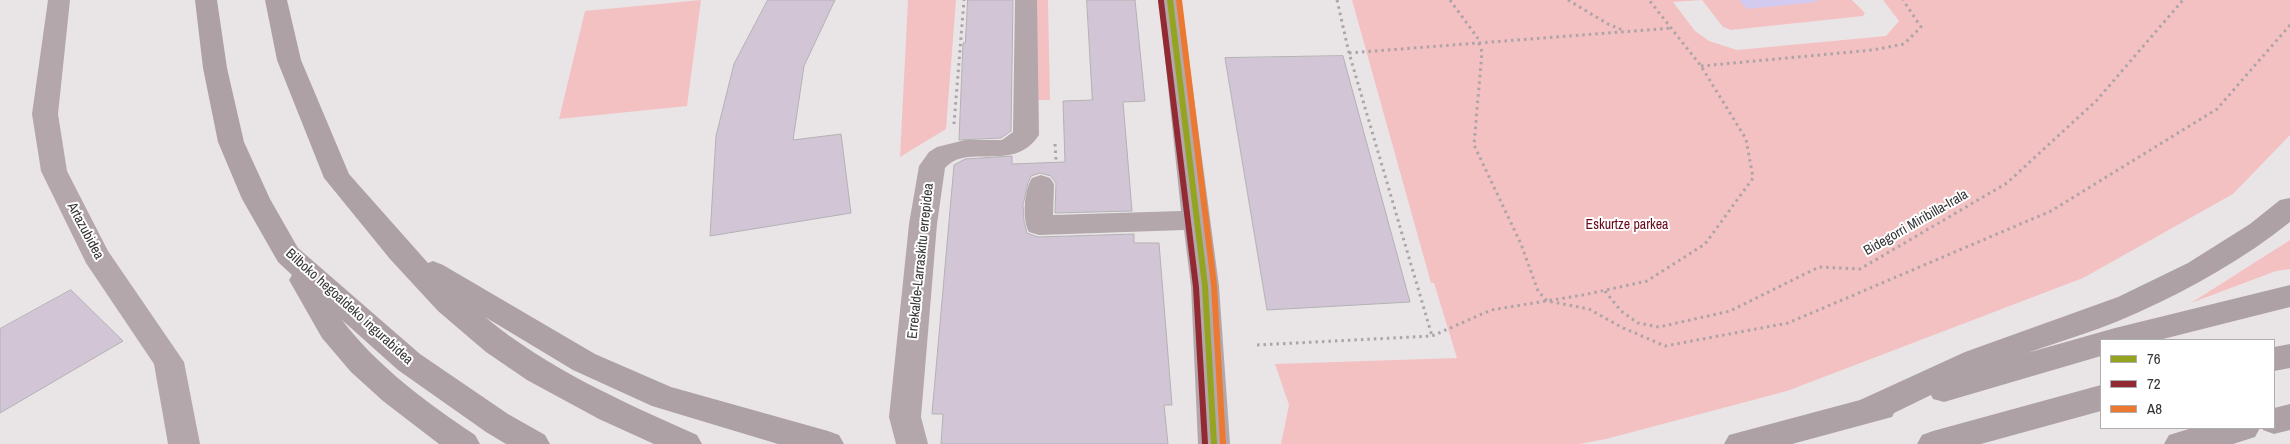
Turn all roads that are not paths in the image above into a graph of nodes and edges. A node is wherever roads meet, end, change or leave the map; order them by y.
1 (59, 0) edge
2 (206, 0) edge
3 (276, 0) edge
4 (1026, 0) edge
5 (1170, 0) edge
6 (1041, 184) dead end
7 (2290, 207) edge
8 (1196, 220) junction
9 (400, 252) junction
10 (288, 255) junction
11 (2290, 296) edge
12 (2119, 339) edge
13 (2100, 344) edge
14 (2290, 356) edge
15 (2275, 359) edge
16 (2100, 398) edge
17 (1864, 413) junction
18 (2290, 417) edge
19 (2275, 421) edge
20 (2240, 429) edge
21 (815, 441) edge
22 (184, 444) edge
23 (464, 444) edge
24 (534, 444) edge
25 (686, 444) edge
26 (912, 444) edge
27 (1214, 444) edge
28 (1740, 444) edge
29 (1932, 444) edge
30 (2180, 444) edge

1 - 22 street, Artazubidea
2 - 10 highway, Bilboko hegoaldeko ingurabidea
3 - 9 highway
4 - 26 street, Errekalde-Larraskitu errepidea
5 - 8 street
6 - 8 street
7 - 17 highway
8 - 27 street
9 - 21 highway
9 - 25 highway
10 - 23 highway
10 - 24 highway, Bilboko hegoaldeko ingurabidea
11 - 12 highway
13 - 17 highway
14 - 15 highway
16 - 29 highway
17 - 28 highway
18 - 19 highway
20 - 30 highway

